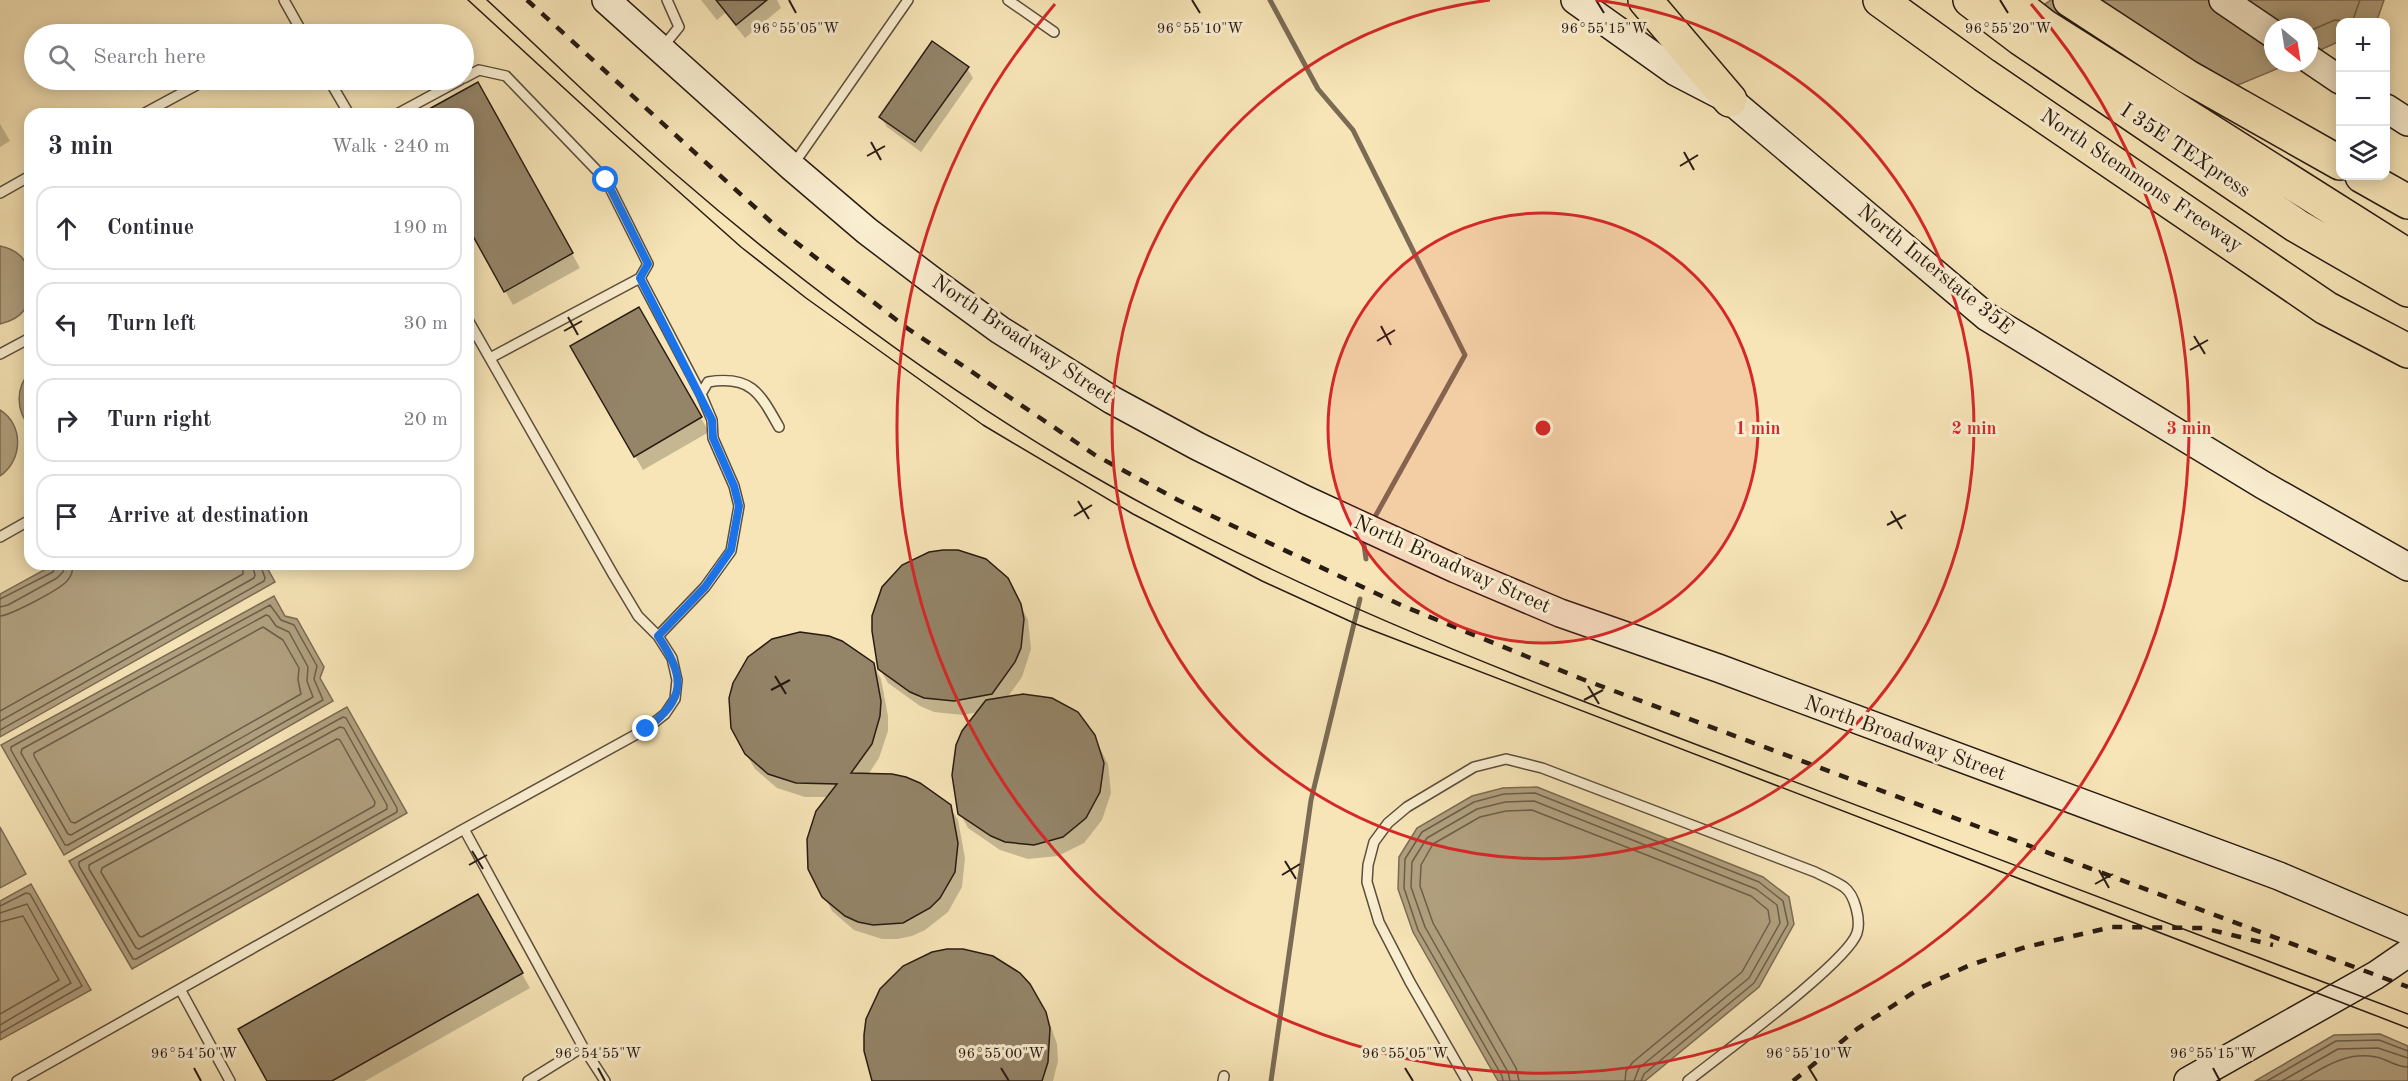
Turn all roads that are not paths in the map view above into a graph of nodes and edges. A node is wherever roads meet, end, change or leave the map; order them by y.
1 (284, 0) edge
2 (606, 0) edge
3 (667, 0) edge
4 (908, 0) edge
5 (1008, 0) edge
6 (1575, 0) edge
7 (1644, 0) edge
8 (1880, 0) edge
9 (1970, 0) edge
10 (2011, 0) edge
11 (2070, 0) edge
12 (2223, 0) edge
13 (298, 24) edge
14 (2264, 28) edge
15 (1054, 32) dead end
16 (661, 50) junction
17 (2318, 65) edge
18 (474, 73) edge
19 (2336, 77) edge
20 (187, 90) edge
21 (335, 90) edge
22 (442, 90) edge
23 (1730, 100) junction
24 (154, 108) edge
25 (345, 108) edge
26 (408, 108) edge
27 (2390, 111) edge
28 (2408, 122) edge
29 (2336, 161) edge
30 (792, 167) junction
31 (24, 179) edge
32 (2369, 180) edge
33 (0, 192) edge
34 (2408, 202) edge
35 (2408, 256) edge
36 (640, 278) junction
37 (2408, 290) edge
38 (474, 330) edge
39 (24, 341) edge
40 (2408, 351) edge
41 (0, 354) edge
42 (490, 358) junction
43 (701, 394) junction
44 (779, 427) dead end
45 (24, 523) edge
46 (0, 537) edge
47 (2408, 567) edge
48 (658, 636) junction
49 (464, 829) junction
50 (2408, 931) edge
51 (2408, 953) edge
52 (180, 989) junction
53 (583, 1047) junction
54 (17, 1081) edge
55 (230, 1081) edge
56 (528, 1081) edge
57 (604, 1081) edge
58 (1467, 1081) edge
59 (1688, 1081) edge
60 (2188, 1081) edge

1 - 13 lane
2 - 16 street, North Broadway Street
3 - 16 lane
4 - 30 lane
5 - 15 lane
6 - 23 street, North Interstate 35E
7 - 23 highway
8 - 40 highway, North Stemmons Freeway
9 - 37 highway, I 35E TEXpress
10 - 35 highway
11 - 29 highway
12 - 14 street
16 - 30 street, North Broadway Street
17 - 19 street
18 - 36 lane
20 - 24 lane
21 - 25 lane
22 - 26 lane
23 - 47 street, North Interstate 35E
27 - 28 street
30 - 50 street, North Broadway Street
31 - 33 lane
32 - 34 highway
36 - 42 lane
36 - 43 lane
38 - 42 lane
39 - 41 lane
42 - 48 lane
43 - 44 lane
43 - 48 lane
45 - 46 lane
48 - 49 lane
49 - 52 lane
49 - 53 lane
51 - 60 street
52 - 54 lane
52 - 55 lane
53 - 56 lane
53 - 57 lane
58 - 59 lane

